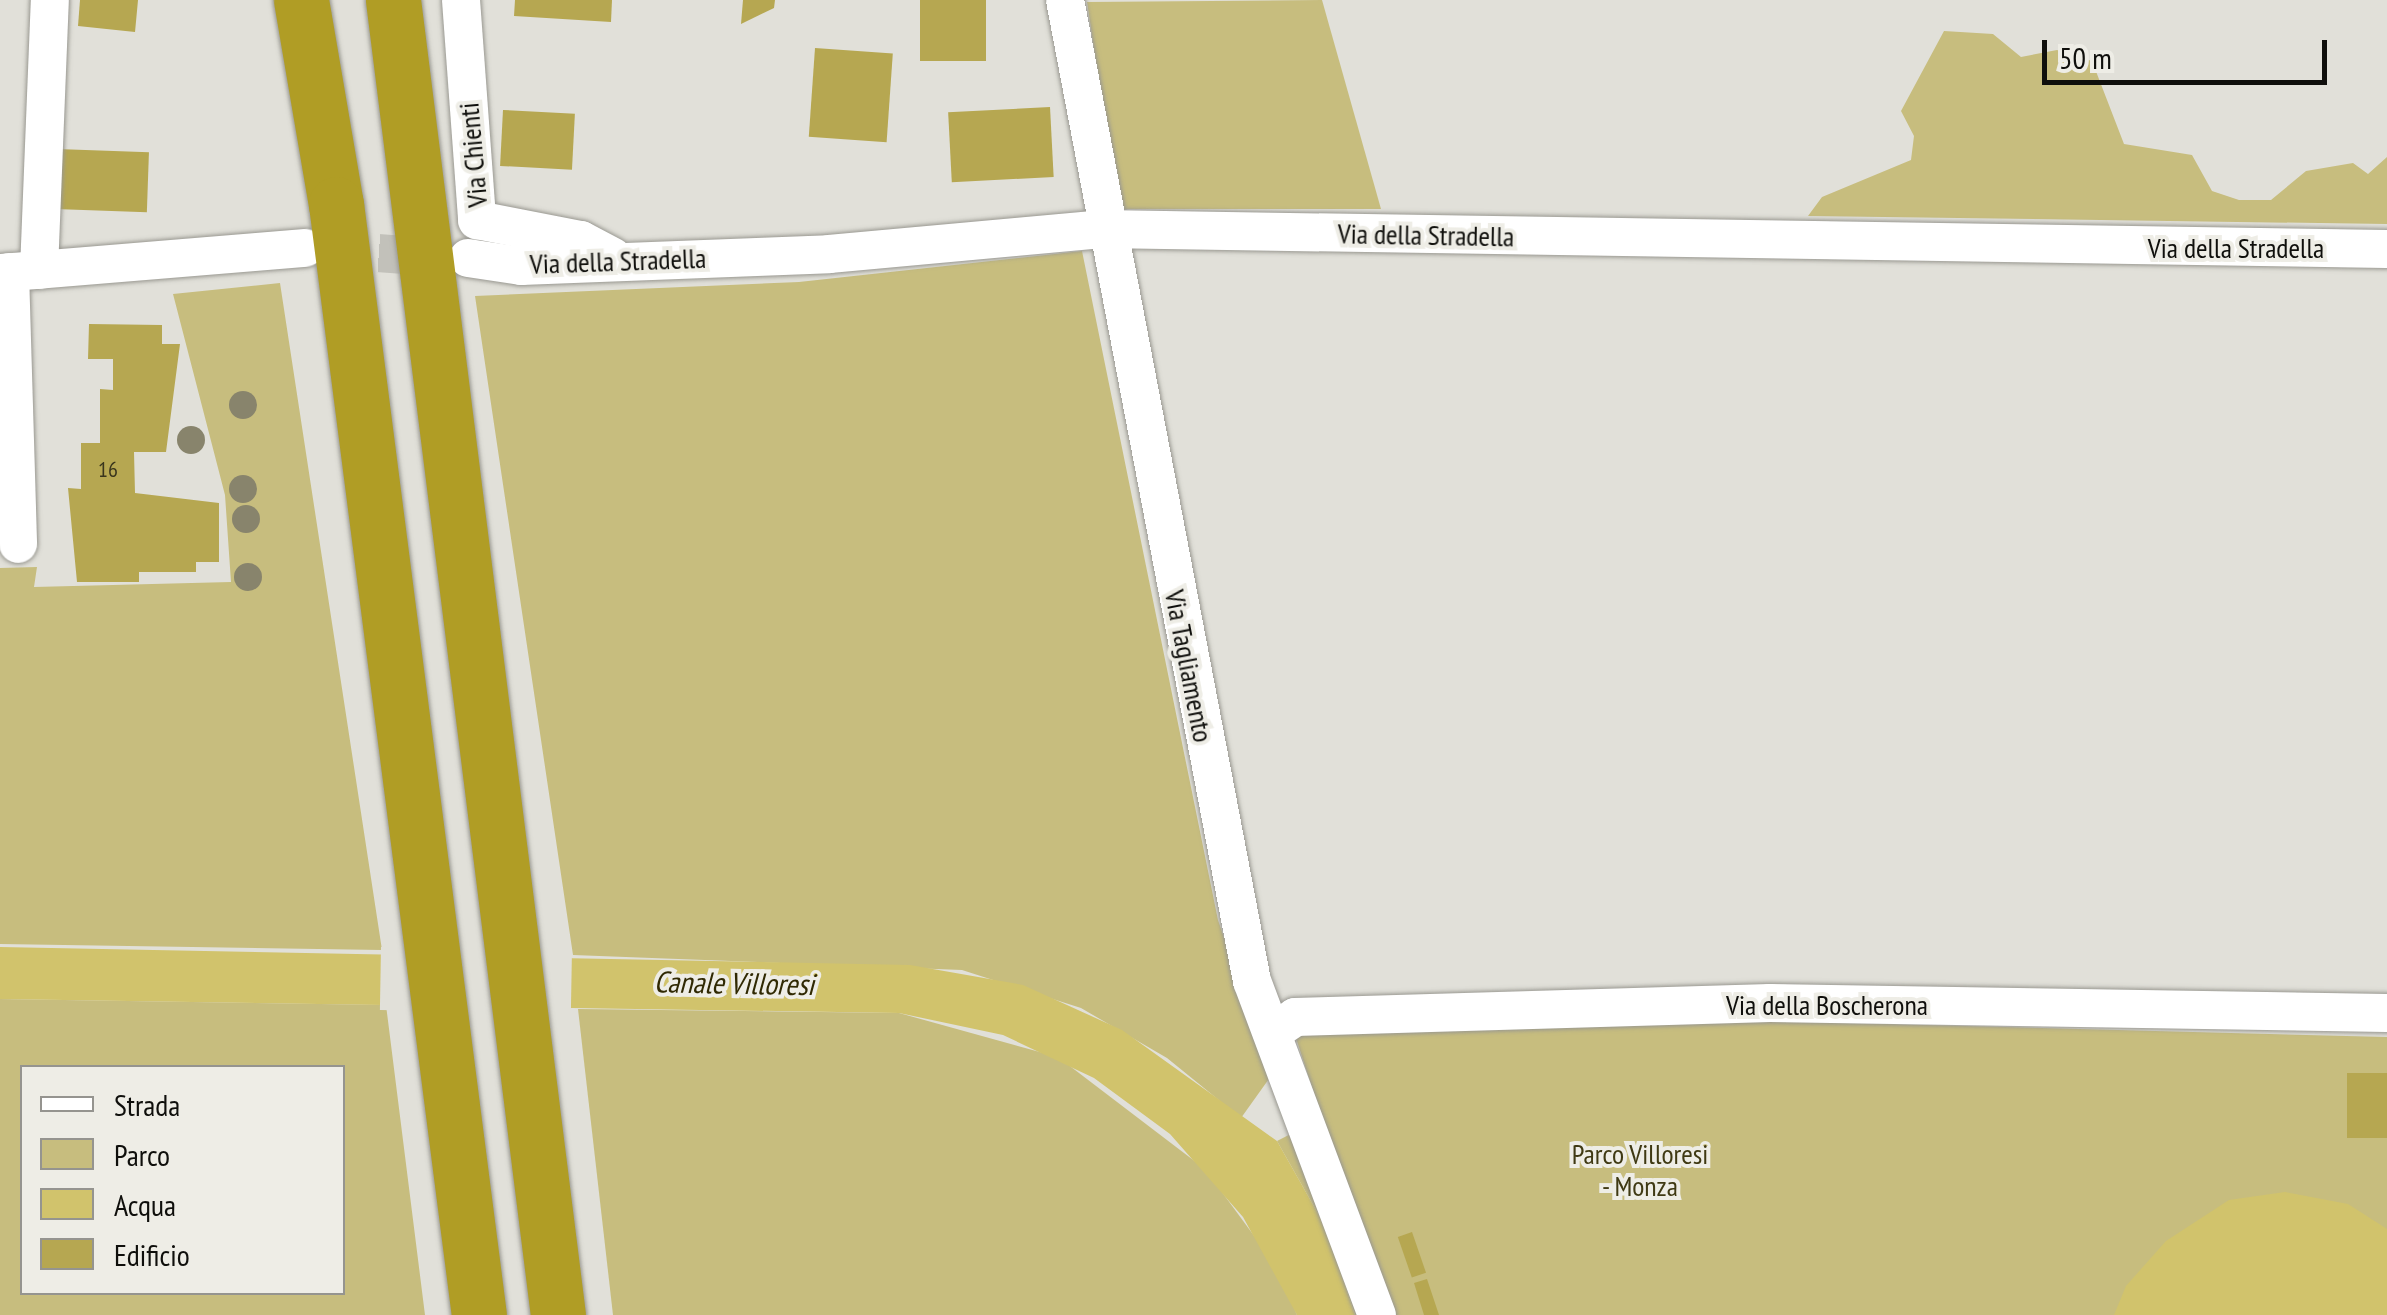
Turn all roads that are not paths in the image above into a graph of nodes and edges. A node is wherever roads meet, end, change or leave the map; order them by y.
1 (50, 0) edge
2 (301, 0) edge
3 (393, 0) edge
4 (461, 0) edge
5 (1065, 0) edge
6 (1102, 229) junction
7 (305, 248) tunnel mouth
8 (2387, 249) edge
9 (468, 258) tunnel mouth
10 (620, 260) junction
11 (16, 271) edge
12 (18, 544) dead end
13 (2387, 1013) edge
14 (1273, 1032) junction
15 (470, 1301) edge
16 (558, 1315) edge
17 (1377, 1315) edge

1 - 11 street
2 - 15 highway
3 - 16 highway
4 - 10 street, Via Chienti
5 - 6 street, Via Tagliamento
6 - 8 street, Via della Stradella
6 - 10 street, Via della Stradella
6 - 14 street, Via Tagliamento
7 - 11 street
9 - 10 street, Via della Stradella
11 - 12 street
13 - 14 street, Via della Boscherona
14 - 17 street, Via Tagliamento

